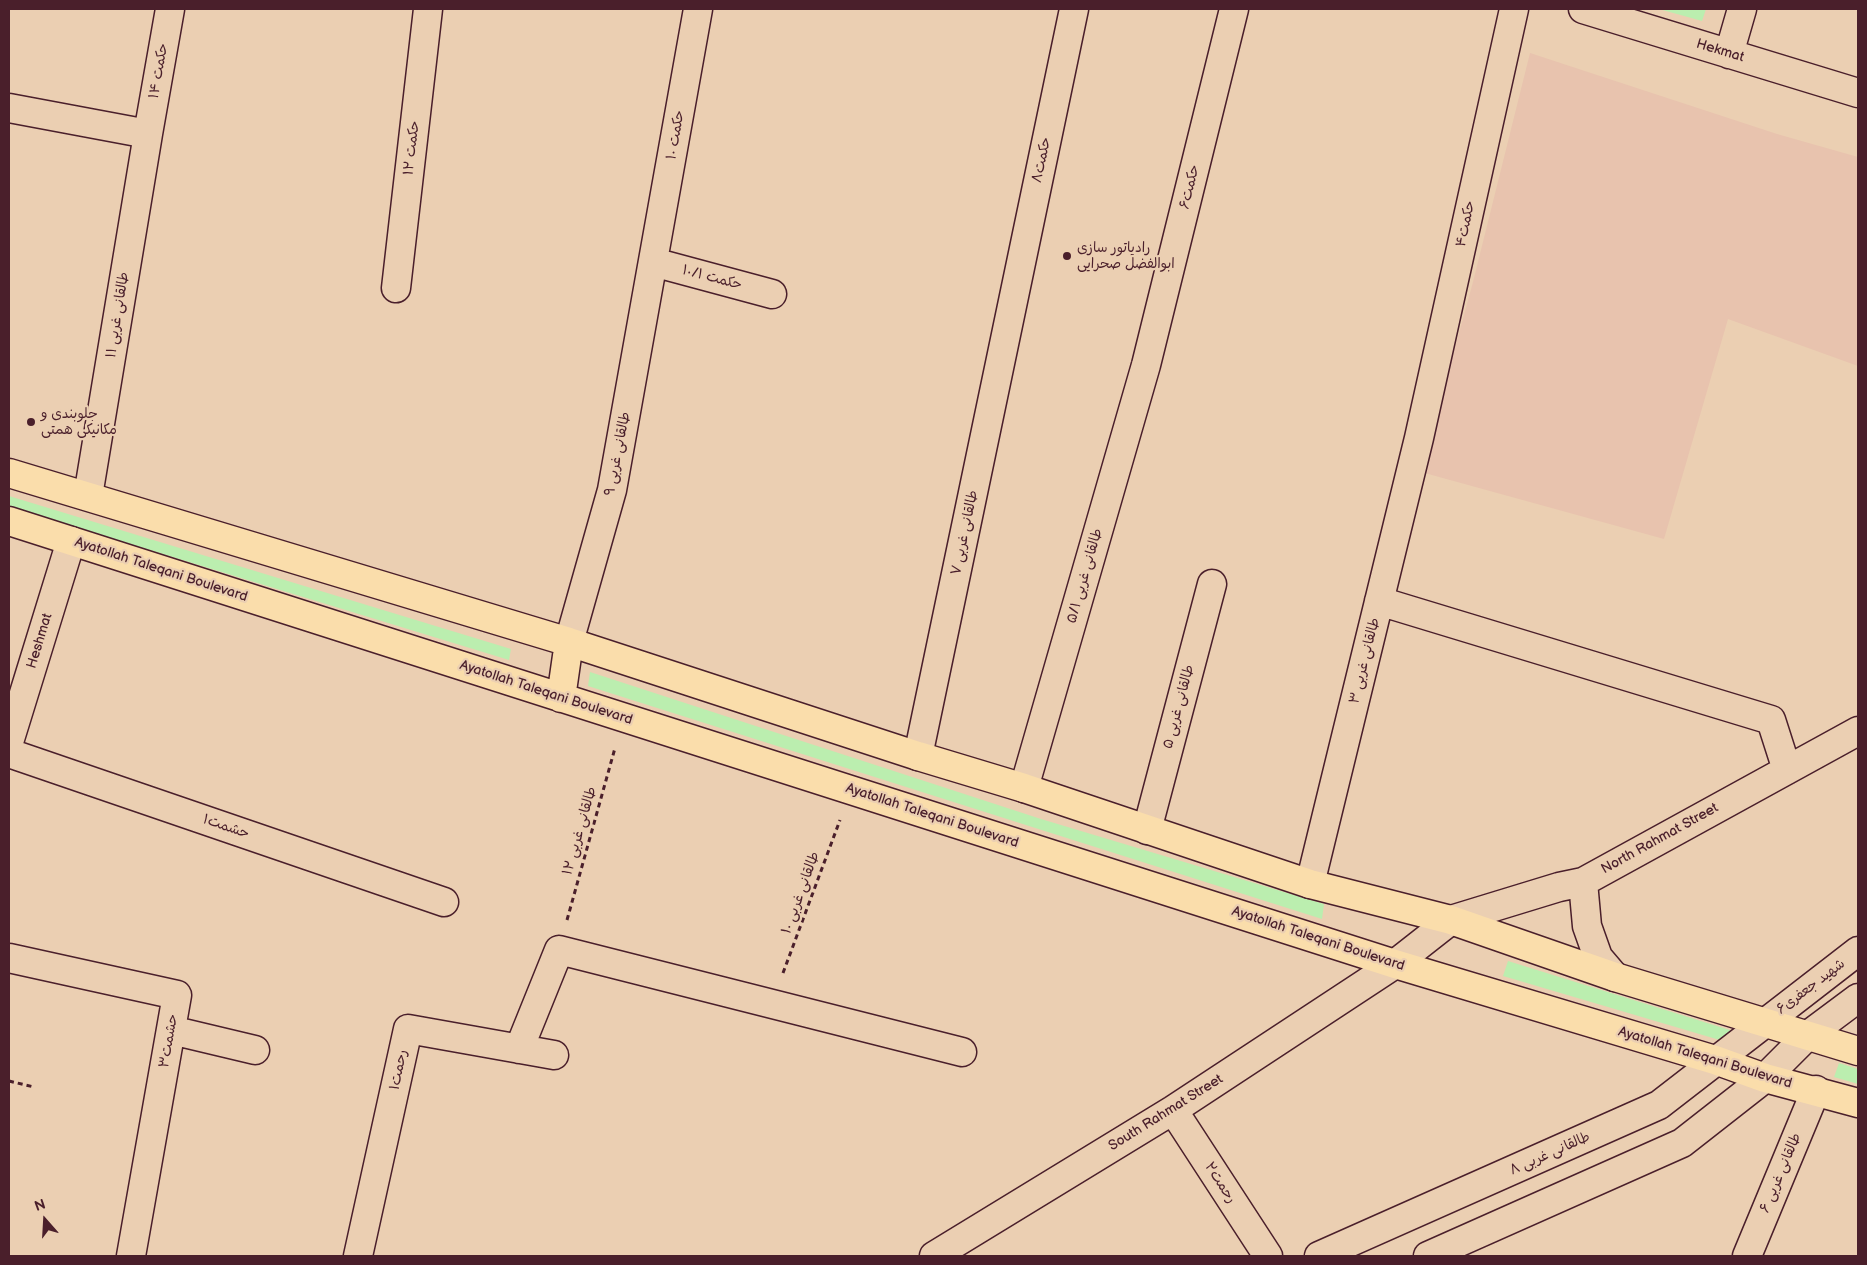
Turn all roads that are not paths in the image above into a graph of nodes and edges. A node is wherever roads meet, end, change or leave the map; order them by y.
1 (170, 9) edge
2 (428, 9) edge
3 (698, 9) edge
4 (1074, 9) edge
5 (1234, 9) edge
6 (1514, 9) edge
7 (1583, 9) edge
8 (1742, 9) edge
9 (1729, 54) junction
10 (1858, 92) edge
11 (9, 108) edge
12 (148, 134) junction
13 (653, 262) junction
14 (396, 288) dead end
15 (772, 294) dead end
16 (1011, 311) joint
17 (1146, 365) joint
18 (1419, 438) joint
19 (9, 473) edge
20 (88, 496) junction
21 (9, 521) edge
22 (71, 541) junction
23 (1212, 584) dead end
24 (1379, 601) junction
25 (569, 642) junction
26 (561, 698) junction
27 (1858, 731) edge
28 (9, 742) edge
29 (9, 753) edge
30 (918, 756) junction
31 (1787, 770) junction
32 (1024, 788) junction
33 (1147, 830) junction
34 (1583, 882) junction
35 (1310, 884) junction
36 (444, 902) dead end
37 (1451, 920) junction
38 (1858, 951) edge
39 (9, 958) edge
40 (1395, 964) junction
41 (1615, 976) junction
42 (1858, 998) edge
43 (1763, 1023) junction
44 (171, 1030) junction
45 (1807, 1036) junction
46 (519, 1049) junction
47 (255, 1050) dead end
48 (1858, 1051) edge
49 (962, 1052) dead end
50 (554, 1055) dead end
51 (1715, 1060) junction
52 (1765, 1078) junction
53 (1816, 1090) junction
54 (1858, 1103) edge
55 (1173, 1110) junction
56 (131, 1256) edge
57 (358, 1256) edge
58 (934, 1256) edge
59 (1268, 1256) edge
60 (1319, 1256) edge
61 (1428, 1256) edge
62 (1747, 1256) edge

1 - 12 street, حکمت ۱۴
2 - 14 street, حکمت ۱۲
3 - 13 street, حکمت ۱۰
4 - 16 street, حکمت۸
5 - 17 street, حکمت۶
6 - 18 street, حکمت۴
7 - 9 street, Hekmat
8 - 9 street
9 - 10 street, Hekmat
11 - 12 street
12 - 20 street, طالقانی غربی ۱۱
13 - 15 street, حکمت ۱۰/۱
13 - 25 street, طالقانی غربی ۹
16 - 30 street, طالقانی غربی ۷
17 - 32 street, طالقانی غربی ۵/۱
18 - 24 street, طالقانی غربی ۳
19 - 20 main road
20 - 25 main road
21 - 22 main road, Ayatollah Taleqani Boulevard
22 - 26 main road, Ayatollah Taleqani Boulevard
22 - 28 street, Heshmat
23 - 33 street, طالقانی غربی ۵
24 - 31 street
24 - 35 street, طالقانی غربی ۳
25 - 26 main road
25 - 30 main road
26 - 40 main road, Ayatollah Taleqani Boulevard
27 - 31 street, North Rahmat Street
29 - 36 street, حشمت۱
30 - 32 main road
31 - 34 street, North Rahmat Street
32 - 33 main road
33 - 35 main road
34 - 37 street, North Rahmat Street
34 - 41 street
35 - 37 main road
37 - 40 street, South Rahmat Street
37 - 41 main road
38 - 43 street, شهید جعفری۶
39 - 44 street, حشمت۳
40 - 51 main road, Ayatollah Taleqani Boulevard
40 - 55 street, South Rahmat Street
41 - 43 main road
42 - 45 street
43 - 45 main road
43 - 51 street, طالقانی غربی ۸
44 - 47 street
44 - 56 street, حشمت۳
45 - 48 main road
45 - 52 street
46 - 49 street
46 - 50 street, رحمت۱
46 - 57 street, رحمت۱
51 - 52 main road, Ayatollah Taleqani Boulevard
51 - 60 street, طالقانی غربی ۸
52 - 53 main road, Ayatollah Taleqani Boulevard
52 - 61 street
53 - 54 main road, Ayatollah Taleqani Boulevard
53 - 62 street, طالقانی غربی ۶
55 - 58 street, South Rahmat Street
55 - 59 street, رحمت۲

